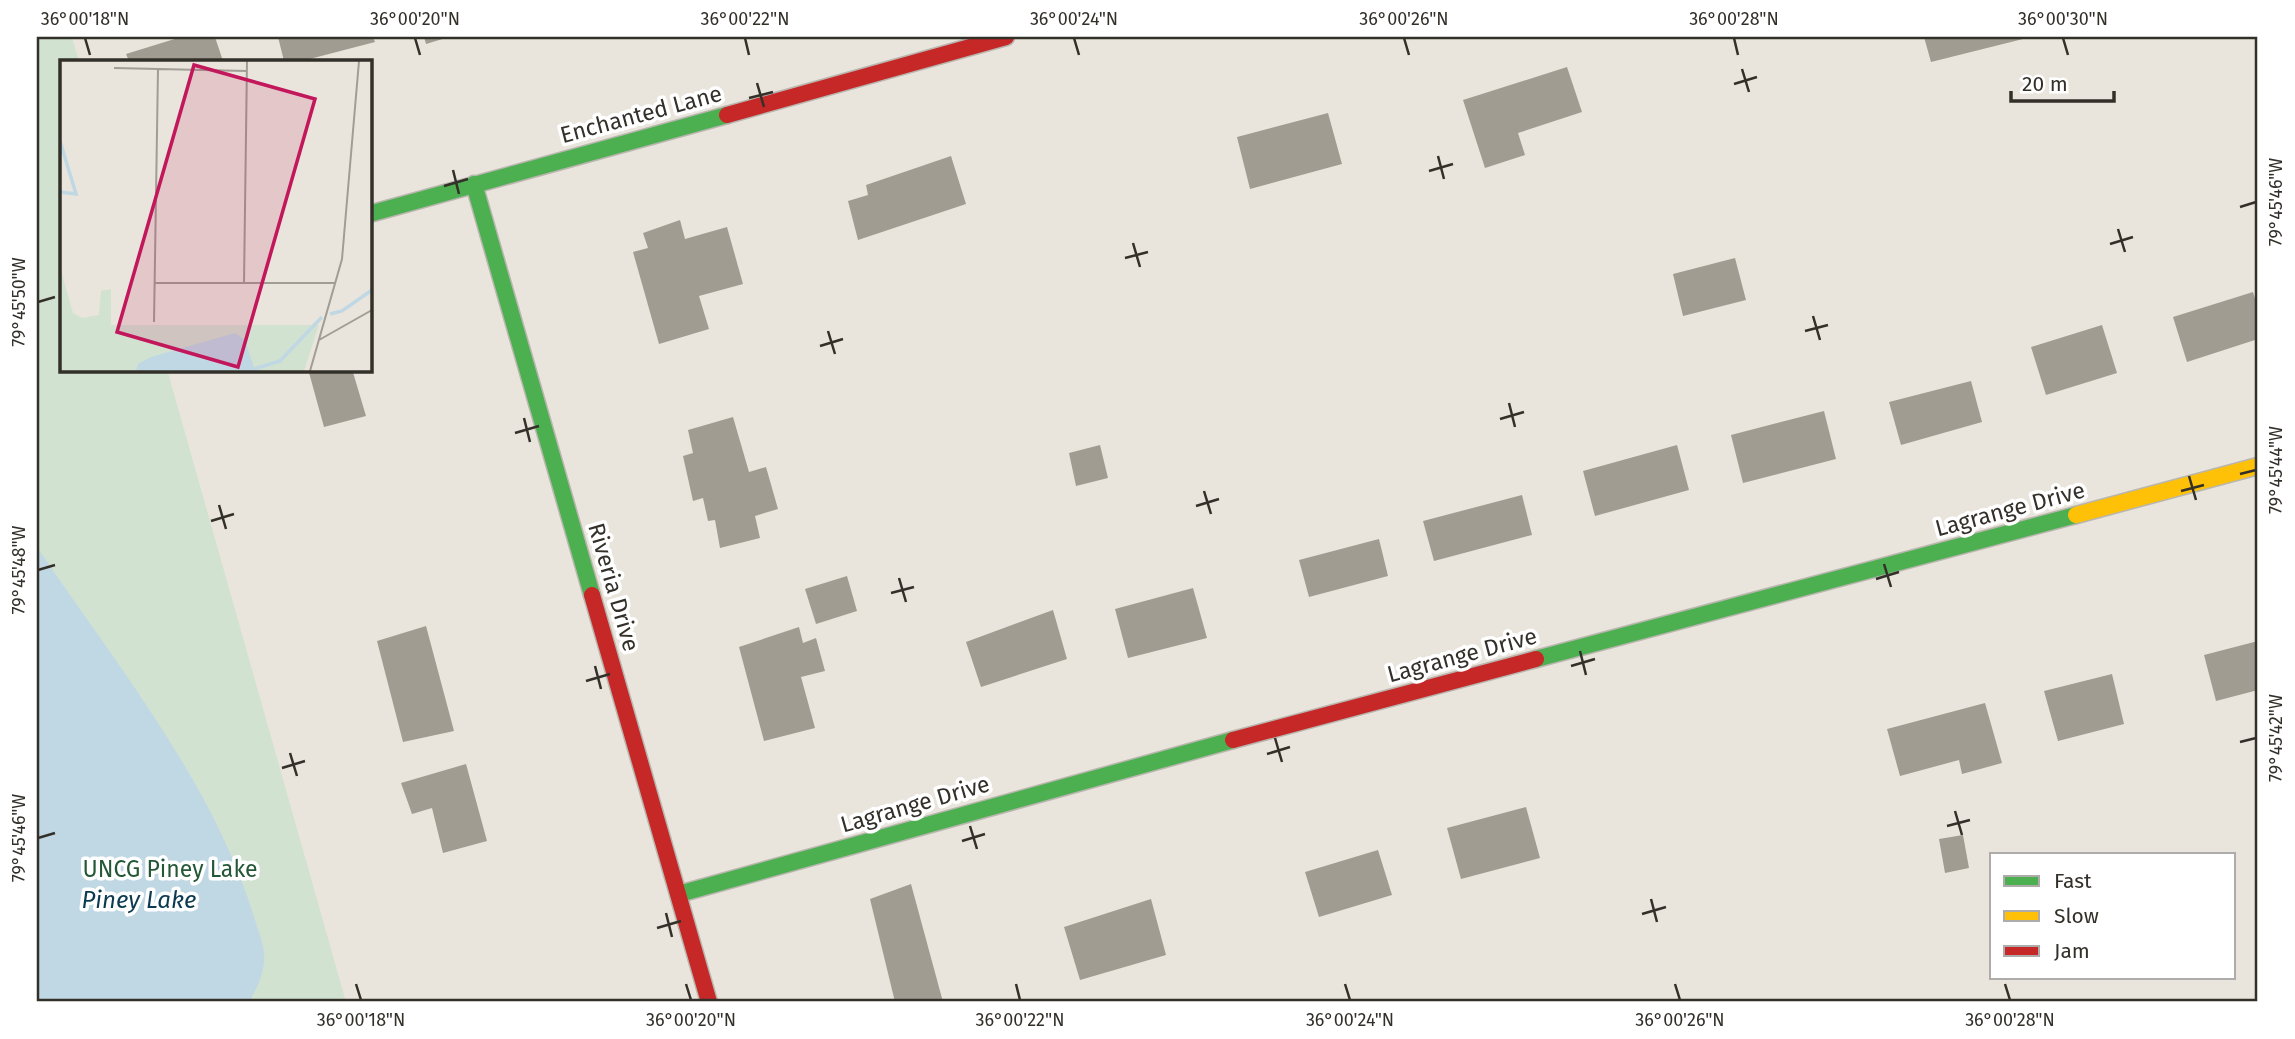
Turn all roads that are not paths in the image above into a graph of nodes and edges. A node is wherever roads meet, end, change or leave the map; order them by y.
1 (1006, 37) edge
2 (474, 184) junction
3 (371, 213) edge
4 (2258, 466) edge
5 (679, 894) junction
6 (709, 1002) edge

1 - 2 street, Enchanted Lane
2 - 3 street, Enchanted Lane
2 - 5 street, Riveria Drive
4 - 5 street, Lagrange Drive
5 - 6 street, Riveria Drive

